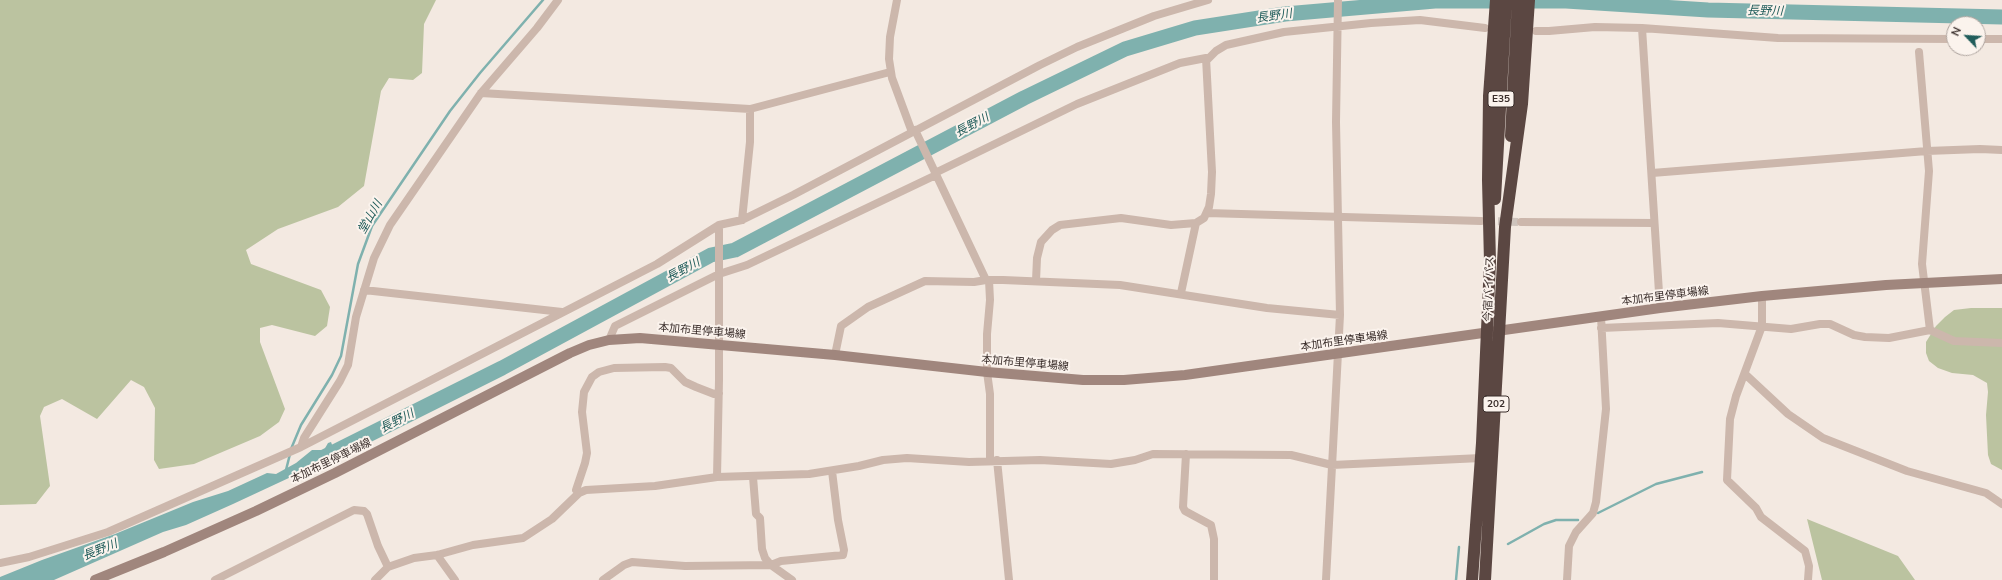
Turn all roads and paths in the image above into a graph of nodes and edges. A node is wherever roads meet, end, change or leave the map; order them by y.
1 (558, 0) edge
2 (898, 0) edge
3 (1208, 0) edge
4 (1338, 0) edge
5 (1496, 0) edge
6 (1506, 0) edge
7 (1518, 0) edge
8 (1529, 0) edge
9 (1511, 20) junction
10 (1338, 26) junction
11 (1485, 28) dead end
12 (1642, 28) junction
13 (1536, 31) dead end
14 (1946, 39) edge
15 (1986, 39) edge
16 (2002, 39) edge
17 (1919, 52) dead end
18 (1206, 61) junction
19 (890, 72) junction
20 (481, 94) junction
21 (750, 109) junction
22 (914, 131) junction
23 (2002, 150) edge
24 (1928, 151) junction
25 (935, 173) junction
26 (1652, 173) junction
27 (1207, 213) junction
28 (1337, 217) junction
29 (742, 220) junction
30 (1481, 221) tunnel mouth
31 (1521, 222) tunnel mouth
32 (1196, 223) junction
33 (1654, 223) junction
34 (1505, 227) junction
35 (719, 230) junction
36 (1490, 262) junction
37 (718, 272) junction
38 (2002, 279) edge
39 (988, 280) junction
40 (1036, 281) junction
41 (1924, 283) junction
42 (364, 290) junction
43 (1182, 293) junction
44 (1762, 296) junction
45 (1660, 308) junction
46 (562, 312) junction
47 (1340, 315) junction
48 (1601, 317) junction
49 (1762, 326) junction
50 (1601, 328) junction
51 (1930, 330) junction
52 (1500, 332) junction
53 (1486, 334) junction
54 (608, 340) junction
55 (2002, 343) edge
56 (718, 344) junction
57 (1337, 353) junction
58 (835, 355) junction
59 (987, 372) junction
60 (1745, 374) junction
61 (719, 394) junction
62 (302, 447) junction
63 (1186, 454) junction
64 (1481, 458) junction
65 (994, 460) junction
66 (1332, 466) junction
67 (832, 471) junction
68 (717, 477) junction
69 (753, 477) junction
70 (579, 493) junction
71 (2002, 504) edge
72 (438, 555) junction
73 (0, 564) edge
74 (771, 565) junction
75 (388, 567) junction
76 (95, 580) edge
77 (215, 580) edge
78 (375, 580) edge
79 (455, 580) edge
80 (603, 580) edge
81 (792, 580) edge
82 (1009, 580) edge
83 (1214, 580) edge
84 (1326, 580) edge
85 (1472, 580) edge
86 (1486, 580) edge
87 (1567, 580) edge
88 (1808, 580) edge

1 - 20 street
2 - 19 street
3 - 22 street
4 - 10 street
5 - 9 highway, 今宿バイパス / 202
6 - 9 highway, E35
7 - 9 highway, E35
8 - 9 highway, 今宿バイパス / 202
9 - 34 highway, E35
9 - 34 highway, 今宿バイパス / 202
9 - 36 highway, E35
9 - 36 highway, 今宿バイパス / 202
10 - 11 street
10 - 18 street
10 - 28 street
12 - 13 street
12 - 14 street
12 - 26 street
15 - 16 street
17 - 24 street
18 - 25 street
18 - 27 street
19 - 21 street
19 - 22 street
20 - 21 street
20 - 42 street
21 - 29 street
22 - 25 street
22 - 29 street
23 - 24 street
24 - 26 street
24 - 41 street
25 - 37 street
25 - 39 street
26 - 33 street
27 - 28 street
27 - 32 street
28 - 30 street
28 - 47 street
29 - 35 street
31 - 33 street
32 - 40 street
32 - 43 street
33 - 45 street
34 - 52 highway, 今宿バイパス / 202
35 - 37 street
35 - 46 street
36 - 53 highway, 今宿バイパス / 202
37 - 54 street
37 - 56 street
38 - 41 main road, 本加布里停車場線
39 - 40 street
39 - 58 street
39 - 59 street
40 - 43 street
41 - 44 main road, 本加布里停車場線
41 - 51 street
42 - 46 street
42 - 62 street
43 - 47 street
44 - 45 main road, 本加布里停車場線
44 - 49 street
45 - 48 main road, 本加布里停車場線
46 - 62 street
47 - 57 street
48 - 50 street
48 - 52 main road, 本加布里停車場線
49 - 50 street
49 - 51 street
49 - 60 street
50 - 87 street
51 - 55 street
52 - 53 main road, 本加布里停車場線
52 - 86 highway, 今宿バイパス / 202
53 - 57 main road, 本加布里停車場線
53 - 64 highway, 今宿バイパス / 202
54 - 56 main road, 本加布里停車場線
54 - 76 main road, 本加布里停車場線
56 - 58 main road, 本加布里停車場線
56 - 61 street
57 - 59 main road, 本加布里停車場線
57 - 66 street
58 - 59 main road, 本加布里停車場線
59 - 65 street
60 - 71 street
60 - 88 street
61 - 68 street
61 - 70 street
62 - 73 street
63 - 65 street
63 - 66 street
63 - 83 street
64 - 66 street
64 - 85 highway, 今宿バイパス / 202
65 - 67 street
65 - 82 street
66 - 84 street
67 - 69 street
67 - 74 street
68 - 69 street
68 - 70 street
69 - 74 street
70 - 72 street
72 - 75 street
72 - 79 street
74 - 80 street
74 - 81 street
75 - 77 street
75 - 78 street

